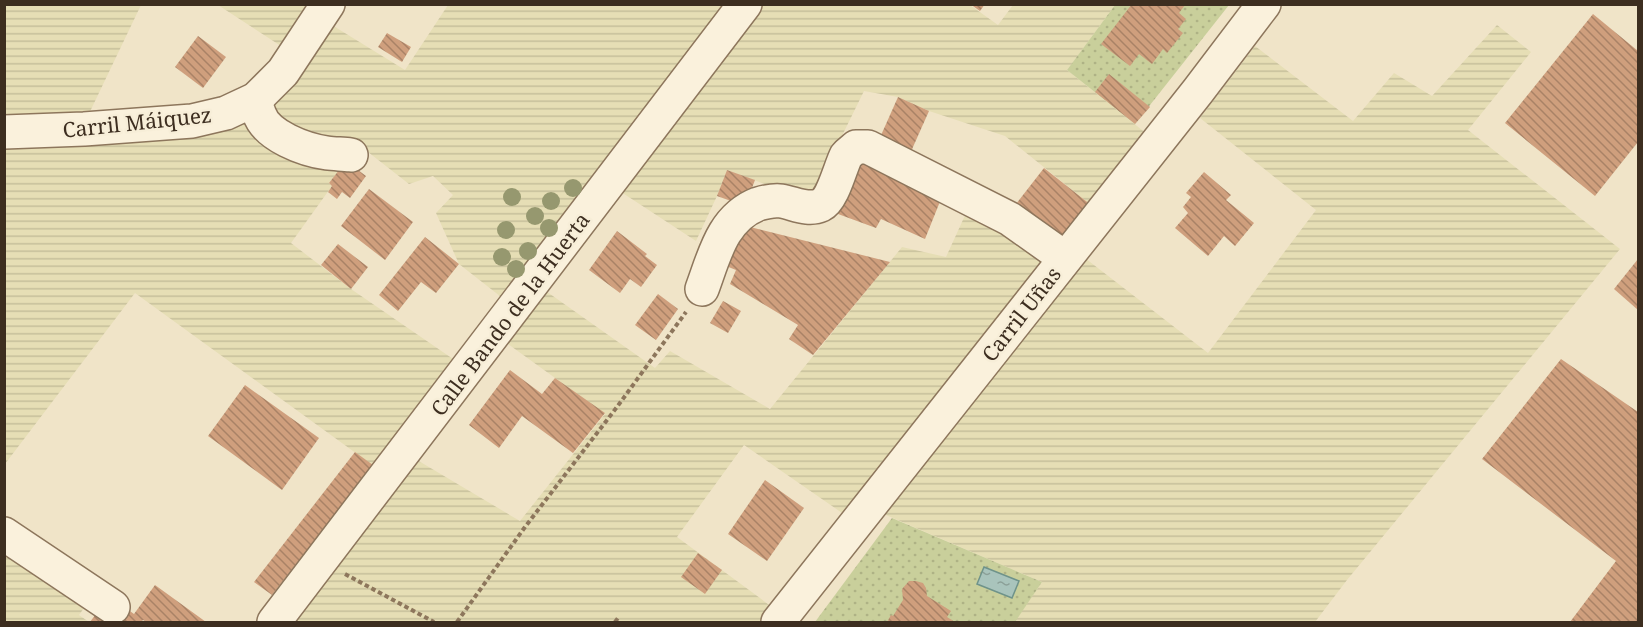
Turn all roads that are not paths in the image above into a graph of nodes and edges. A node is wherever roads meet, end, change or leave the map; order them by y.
1 (328, 4) edge
2 (745, 4) edge
3 (1264, 4) edge
4 (256, 99) junction
5 (5, 133) edge
6 (351, 155) dead end
7 (1065, 258) junction
8 (702, 289) road end
9 (4, 534) edge
10 (113, 607) dead end
11 (274, 622) edge
12 (778, 622) edge

1 - 4 street, Carril Máiquez
2 - 11 street, Calle Bando de la Huerta
3 - 7 street, Carril Uñas
4 - 5 street, Carril Máiquez
4 - 6 street
7 - 8 street
7 - 12 street, Carril Uñas
9 - 10 street

